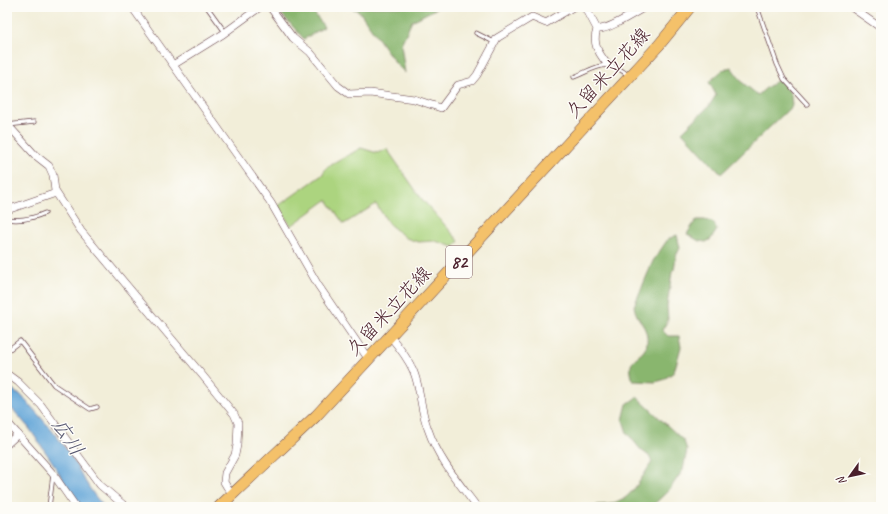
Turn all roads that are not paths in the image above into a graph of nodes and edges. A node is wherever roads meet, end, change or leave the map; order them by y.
1 (141, 7) edge
2 (207, 7) edge
3 (260, 7) edge
4 (270, 7) edge
5 (573, 7) edge
6 (583, 7) edge
7 (645, 7) edge
8 (690, 7) edge
9 (757, 7) edge
10 (851, 7) edge
11 (133, 9) edge
12 (881, 28) edge
13 (598, 29) junction
14 (225, 32) junction
15 (476, 33) dead end
16 (494, 42) junction
17 (607, 64) junction
18 (173, 65) junction
19 (574, 77) dead end
20 (630, 77) junction
21 (807, 104) dead end
22 (34, 122) dead end
23 (7, 124) edge
24 (56, 192) junction
25 (8, 208) edge
26 (45, 213) dead end
27 (7, 219) edge
28 (390, 336) junction
29 (7, 351) edge
30 (369, 360) junction
31 (7, 374) edge
32 (97, 407) dead end
33 (7, 422) edge
34 (18, 434) junction
35 (7, 444) edge
36 (53, 474) junction
37 (233, 494) junction
38 (49, 507) edge
39 (76, 507) edge
40 (126, 507) edge
41 (219, 507) edge
42 (477, 507) edge

1 - 11 street
2 - 14 lane
3 - 14 street
4 - 16 street
5 - 16 street
6 - 13 street
7 - 13 street
8 - 20 main road, 久留米立花線 / 82
9 - 21 lane
10 - 12 street
11 - 18 street
13 - 17 street
14 - 18 street
15 - 16 lane
17 - 19 lane
17 - 20 lane
18 - 30 street
20 - 28 main road, 久留米立花線 / 82
22 - 23 lane
23 - 24 street
24 - 25 street
24 - 37 street
26 - 27 lane
28 - 30 main road, 久留米立花線 / 82
28 - 42 street
29 - 32 lane
30 - 37 main road, 久留米立花線 / 82
31 - 40 street
33 - 34 street
34 - 35 street
34 - 36 street
36 - 38 lane
36 - 39 street
37 - 41 main road, 久留米立花線 / 82

